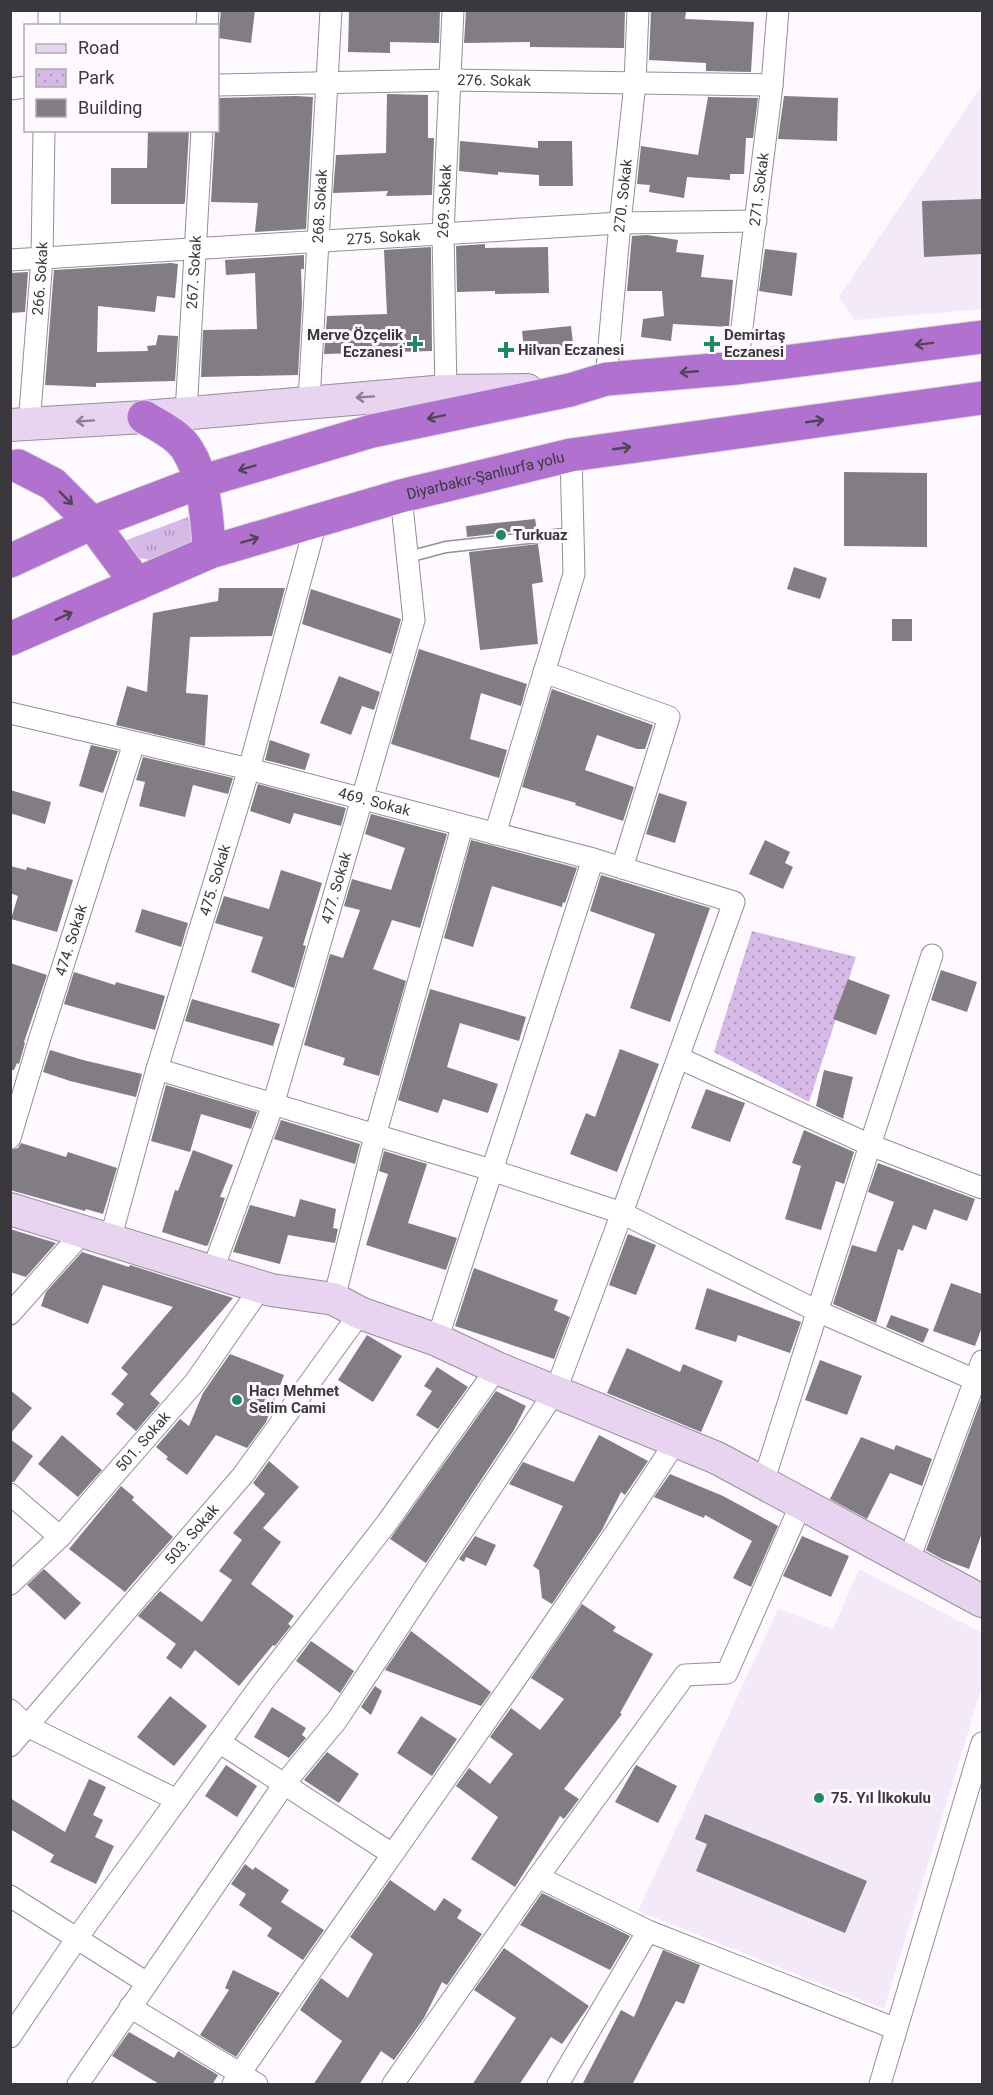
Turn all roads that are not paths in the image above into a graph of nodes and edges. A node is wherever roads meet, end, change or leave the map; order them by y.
1 (331, 10) edge
2 (453, 10) edge
3 (638, 10) edge
4 (778, 10) edge
5 (451, 80) junction
6 (327, 83) junction
7 (635, 83) junction
8 (219, 85) edge
9 (772, 85) junction
10 (44, 132) edge
11 (202, 132) edge
12 (756, 221) junction
13 (620, 223) junction
14 (443, 233) junction
15 (318, 240) junction
16 (195, 249) junction
17 (42, 259) junction
18 (10, 260) edge
19 (982, 337) edge
20 (737, 368) junction
21 (606, 379) junction
22 (570, 390) junction
23 (446, 391) junction
24 (982, 398) edge
25 (309, 401) junction
26 (186, 413) junction
27 (144, 417) junction
28 (20, 425) edge
29 (571, 455) junction
30 (14, 465) edge
31 (200, 482) junction
32 (401, 496) junction
33 (316, 519) junction
34 (92, 523) junction
35 (573, 533) junction
36 (210, 552) junction
37 (408, 557) junction
38 (10, 561) edge
39 (136, 584) junction
40 (10, 639) edge
41 (544, 672) junction
42 (10, 713) edge
43 (134, 743) junction
44 (249, 769) junction
45 (363, 799) junction
46 (462, 826) junction
47 (495, 834) junction
48 (593, 859) junction
49 (622, 868) junction
50 (932, 955) dead end
51 (679, 1058) junction
52 (157, 1069) junction
53 (273, 1105) junction
54 (375, 1136) junction
55 (10, 1138) edge
56 (870, 1145) junction
57 (491, 1170) junction
58 (982, 1188) edge
59 (10, 1209) edge
60 (622, 1213) junction
61 (96, 1236) junction
62 (212, 1272) junction
63 (261, 1287) junction
64 (347, 1306) junction
65 (817, 1311) junction
66 (10, 1314) edge
67 (437, 1340) junction
68 (497, 1368) junction
69 (980, 1375) edge
70 (556, 1390) junction
71 (676, 1441) junction
72 (763, 1483) junction
73 (10, 1494) edge
74 (801, 1504) junction
75 (60, 1537) junction
76 (908, 1562) junction
77 (10, 1584) edge
78 (982, 1601) edge
79 (10, 1710) edge
80 (27, 1726) junction
81 (219, 1742) junction
82 (982, 1743) edge
83 (10, 1746) edge
84 (285, 1783) junction
85 (177, 1800) junction
86 (392, 1854) junction
87 (538, 1877) junction
88 (10, 1896) edge
89 (648, 1931) junction
90 (77, 1938) junction
91 (147, 1983) junction
92 (130, 2007) junction
93 (896, 2029) junction
94 (10, 2037) edge
95 (243, 2081) edge
96 (78, 2085) edge
97 (393, 2085) edge
98 (558, 2085) edge
99 (880, 2085) edge

1 - 6 street, 268. Sokak
2 - 5 street, 269. Sokak
3 - 7 street, 270. Sokak
4 - 9 street, 271. Sokak
5 - 6 street, 276. Sokak
5 - 7 street, 276. Sokak
5 - 14 street, 269. Sokak
6 - 8 street, 276. Sokak
6 - 15 street, 268. Sokak
7 - 9 street, 276. Sokak
7 - 13 street, 270. Sokak
9 - 12 street, 271. Sokak
10 - 17 street, 266. Sokak
11 - 16 street, 267. Sokak
12 - 13 street, 275. Sokak
12 - 20 street, 271. Sokak
13 - 14 street, 275. Sokak
13 - 21 street, 270. Sokak
14 - 15 street, 275. Sokak
14 - 23 street, 269. Sokak
15 - 16 street, 275. Sokak
15 - 25 street, 268. Sokak
16 - 17 street, 275. Sokak
16 - 26 street, 267. Sokak
17 - 18 street, 275. Sokak
17 - 28 street, 266. Sokak
19 -> 20 highway
20 -> 21 highway
21 - 22 highway
22 - 23 street
22 -> 31 highway
23 -> 25 street
29 -> 24 highway, Diyarbakır-Şanlıurfa yolu
25 - 26 street
26 - 27 street
27 -> 28 street
27 - 31 highway
29 - 32 highway, Diyarbakır-Şanlıurfa yolu
29 - 35 street
30 -> 34 highway
31 - 34 highway
31 - 36 highway
32 - 33 highway, Diyarbakır-Şanlıurfa yolu
32 - 37 street, 477. Sokak
36 -> 33 highway, Diyarbakır-Şanlıurfa yolu
33 - 44 street, 475. Sokak
34 - 38 highway
34 - 39 highway
35 - 37 lane
35 - 41 street
36 - 39 highway, Diyarbakır-Şanlıurfa yolu
37 - 45 street, 477. Sokak
40 -> 39 highway, Diyarbakır-Şanlıurfa yolu
41 - 47 street
41 - 49 street
42 - 43 street, 469. Sokak
43 - 44 street, 469. Sokak
43 - 55 street, 474. Sokak
44 - 45 street, 469. Sokak
44 - 52 street, 475. Sokak
45 - 46 street, 469. Sokak
45 - 53 street, 477. Sokak
46 - 47 street, 469. Sokak
46 - 54 street
47 - 48 street, 469. Sokak
48 - 49 street, 469. Sokak
48 - 57 street
49 - 51 street, 469. Sokak
50 - 56 street
51 - 56 street
51 - 60 street
52 - 53 street
52 - 61 street, 475. Sokak
53 - 54 street
53 - 62 street, 477. Sokak
54 - 57 street
54 - 64 street
56 - 58 street
56 - 65 street
57 - 60 street
57 - 67 street
59 - 61 street
60 - 65 street
60 - 70 street
61 - 62 street
61 - 66 street
62 - 63 street
63 - 64 street
63 - 75 street, 501. Sokak
64 - 67 street
64 - 80 street, 503. Sokak
65 - 69 street
65 - 72 street
67 - 68 street
68 - 70 street
68 - 81 street
69 - 76 street
70 - 71 street
70 - 84 street
71 - 72 street
71 - 86 street
72 - 74 street
73 - 75 street
74 - 76 street
74 - 87 street
75 - 77 street, 501. Sokak
76 - 78 street
79 - 80 street
80 - 83 street, 503. Sokak
80 - 85 street
81 - 84 street
81 - 85 street
82 - 93 street
84 - 86 street
84 - 91 street
85 - 90 street
86 - 95 street
87 - 89 street
87 - 97 street
88 - 90 street
89 - 93 street
89 - 98 street
90 - 91 street
90 - 94 street
91 - 92 street
92 - 95 street
92 - 96 street
93 - 99 street

